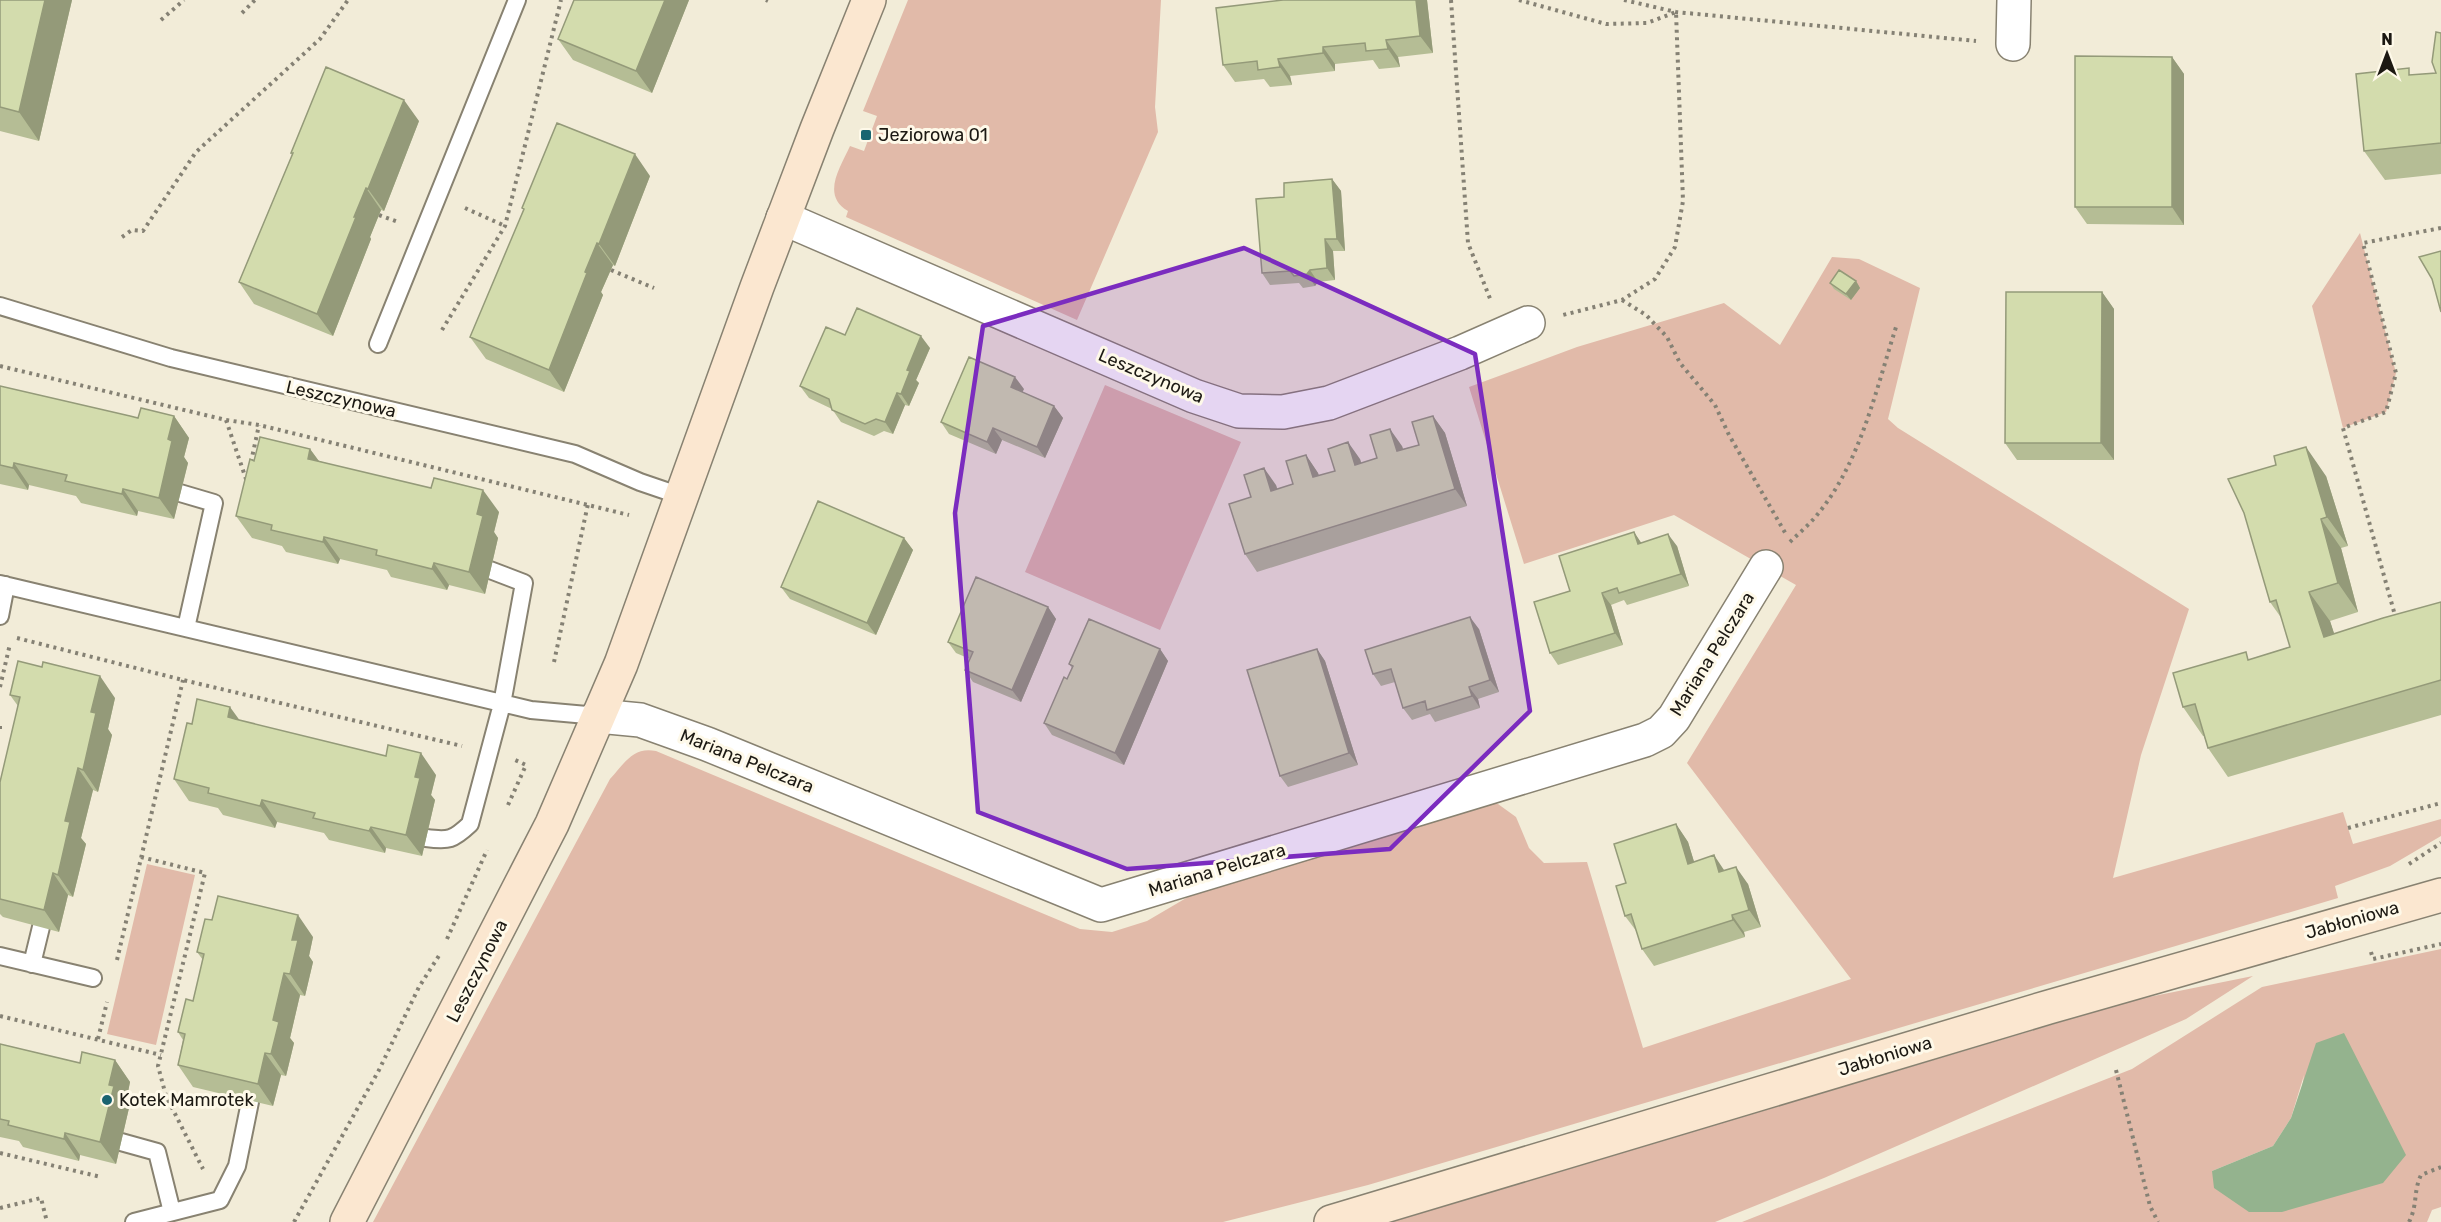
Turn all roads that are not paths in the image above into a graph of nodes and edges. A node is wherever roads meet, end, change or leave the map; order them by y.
1 (517, 0) edge
2 (869, 0) edge
3 (2014, 0) edge
4 (2013, 44) road end
5 (783, 218) junction
6 (0, 306) edge
7 (1528, 323) road end
8 (378, 344) dead end
9 (180, 493) dead end
10 (681, 496) junction
11 (1766, 567) road end
12 (490, 570) dead end
13 (3, 584) edge
14 (0, 616) edge
15 (186, 628) junction
16 (502, 704) junction
17 (598, 716) junction
18 (426, 838) dead end
19 (2441, 895) edge
20 (41, 927) edge
21 (0, 956) edge
22 (32, 964) junction
23 (93, 978) dead end
24 (250, 1102) edge
25 (121, 1142) dead end
26 (172, 1212) junction
27 (134, 1222) edge
28 (347, 1222) edge
29 (1330, 1222) edge

1 - 8 lane
2 - 5 street, Leszczynowa
3 - 4 street
5 - 7 street, Leszczynowa
5 - 10 street, Leszczynowa
6 - 10 lane, Leszczynowa
9 - 15 lane
10 - 17 street, Leszczynowa
11 - 17 street, Mariana Pelczara
12 - 16 lane
13 - 14 lane
13 - 15 lane
15 - 16 lane
16 - 17 lane
16 - 18 lane
17 - 28 street, Leszczynowa
19 - 29 street, Jabłoniowa
20 - 22 lane
21 - 22 lane
22 - 23 lane
24 - 26 lane
25 - 26 lane
26 - 27 lane

